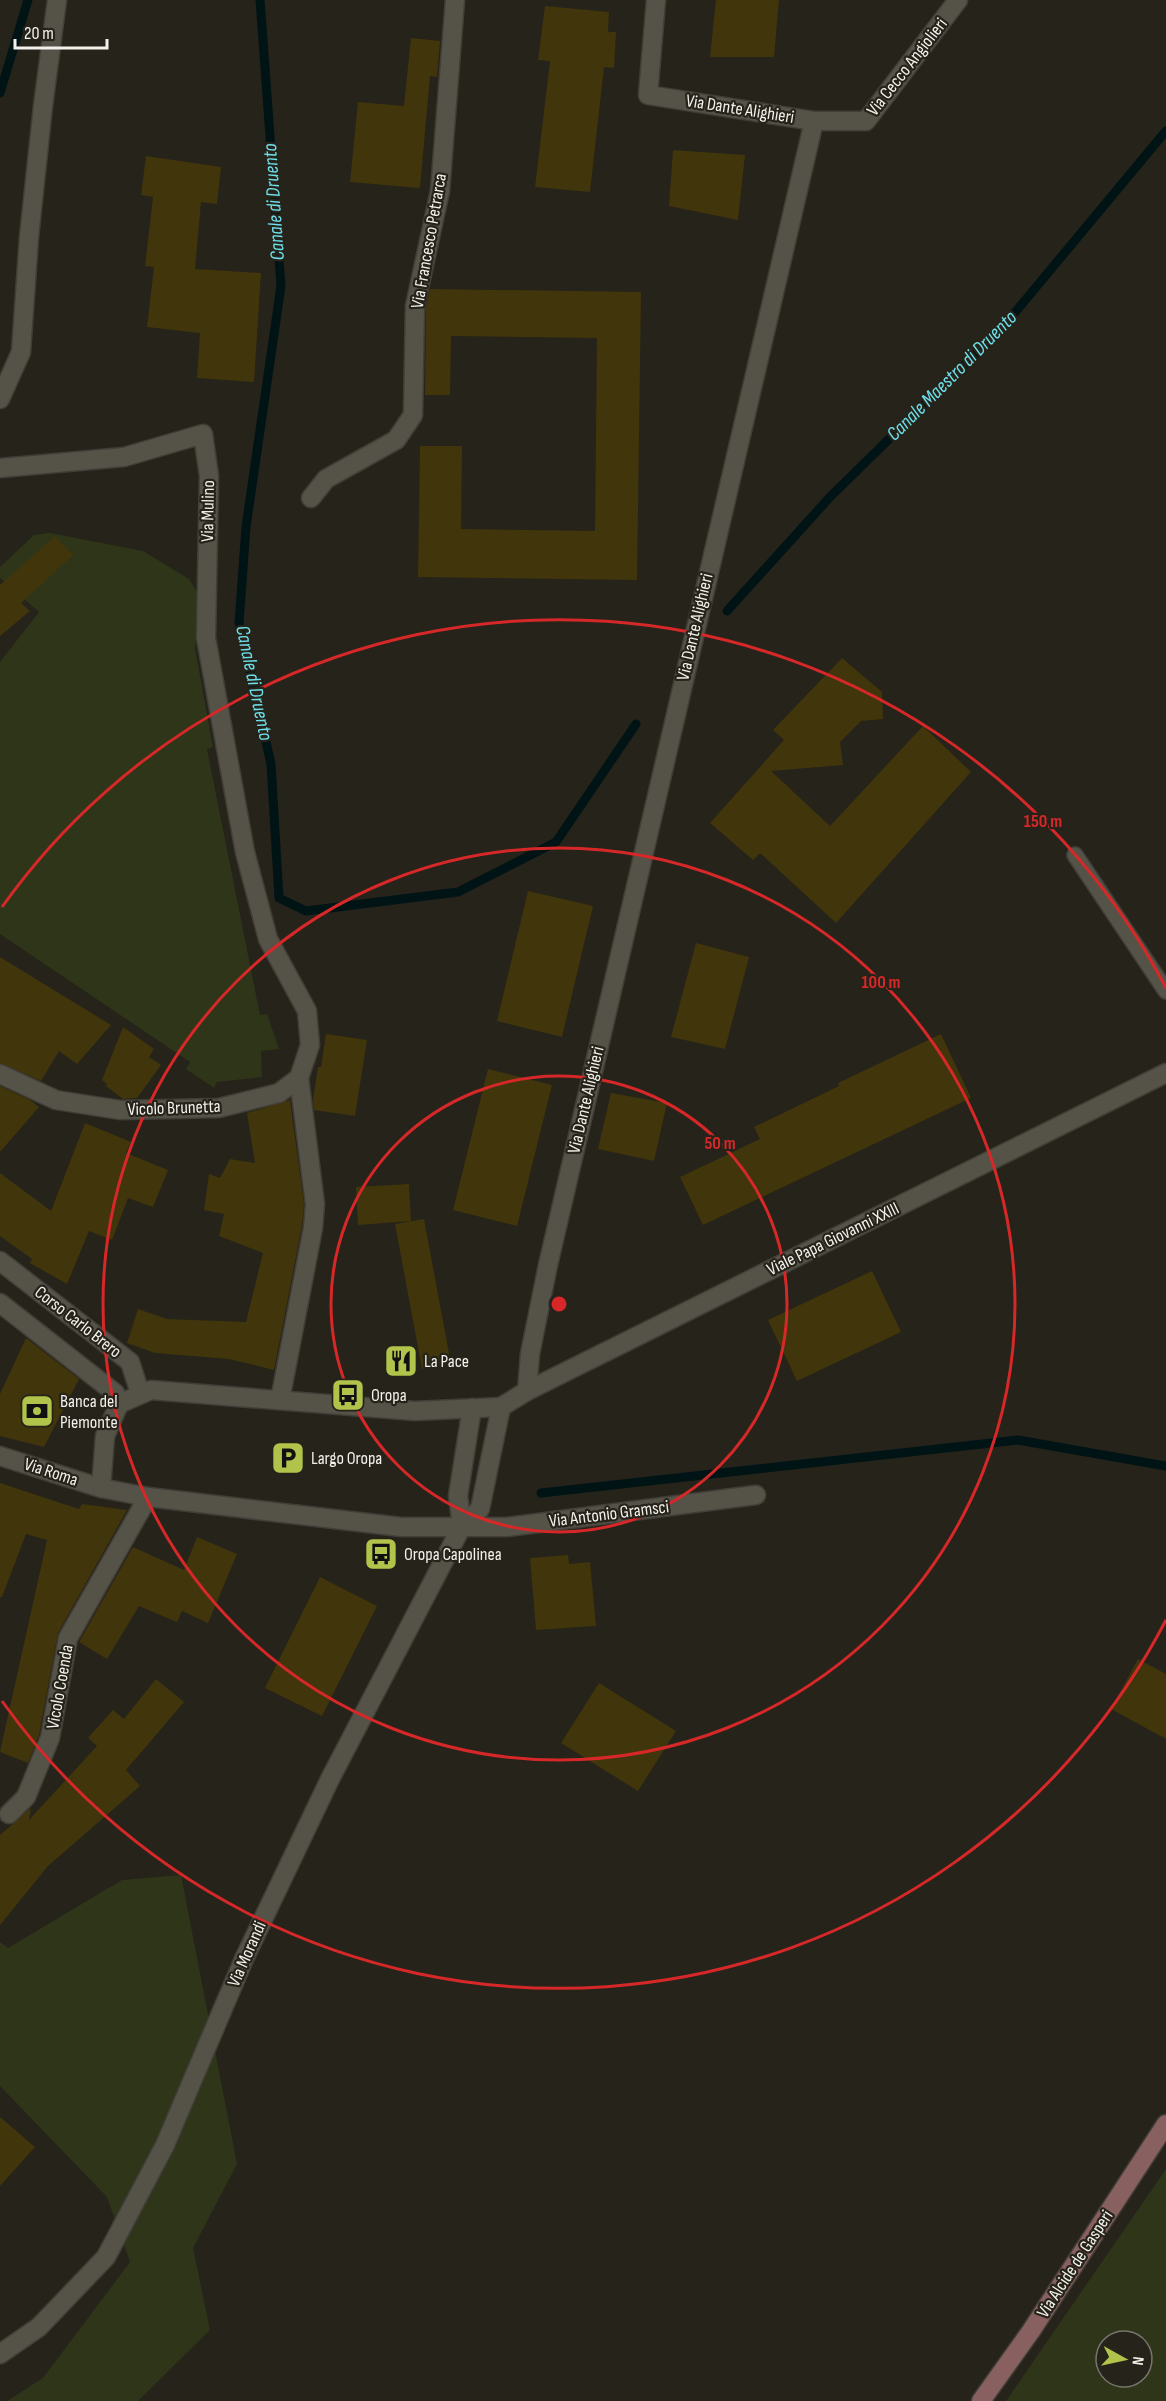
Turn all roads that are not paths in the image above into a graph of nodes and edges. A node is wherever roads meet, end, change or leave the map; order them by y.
1 (57, 0) edge
2 (455, 0) edge
3 (656, 0) edge
4 (958, 0) edge
5 (814, 121) junction
6 (0, 399) edge
7 (0, 468) edge
8 (311, 498) dead end
9 (1074, 855) dead end
10 (1166, 991) edge
11 (1166, 1073) edge
12 (0, 1074) edge
13 (299, 1078) junction
14 (0, 1261) edge
15 (0, 1303) edge
16 (527, 1390) junction
17 (140, 1394) junction
18 (280, 1400) junction
19 (119, 1404) junction
20 (501, 1407) junction
21 (472, 1408) junction
22 (0, 1456) edge
23 (101, 1488) junction
24 (756, 1495) dead end
25 (148, 1497) junction
26 (462, 1526) junction
27 (9, 1814) dead end
28 (1166, 2124) edge
29 (0, 2354) edge
30 (981, 2401) edge

1 - 6 street
2 - 8 street, Via Francesco Petrarca
3 - 5 street, Via Dante Alighieri
4 - 5 street, Via Cecco Angiolieri
5 - 16 street, Via Dante Alighieri
7 - 13 street, Via Mulino
9 - 10 lane
11 - 16 street, Viale Papa Giovanni XXIII
12 - 13 street, Vicolo Brunetta
13 - 18 street
14 - 17 street, Corso Carlo Brero
15 - 19 street, Corso Carlo Brero
16 - 20 street, Viale Papa Giovanni XXIII
17 - 18 street
17 - 19 street
18 - 21 street
19 - 23 street
20 - 21 street
20 - 26 street
21 - 26 street
22 - 23 street, Via Roma
23 - 25 street
24 - 26 street, Via Antonio Gramsci
25 - 26 street
25 - 27 street, Vicolo Coenda
26 - 29 street, Via Morandi
28 - 30 street, Via Alcide de Gasperi

